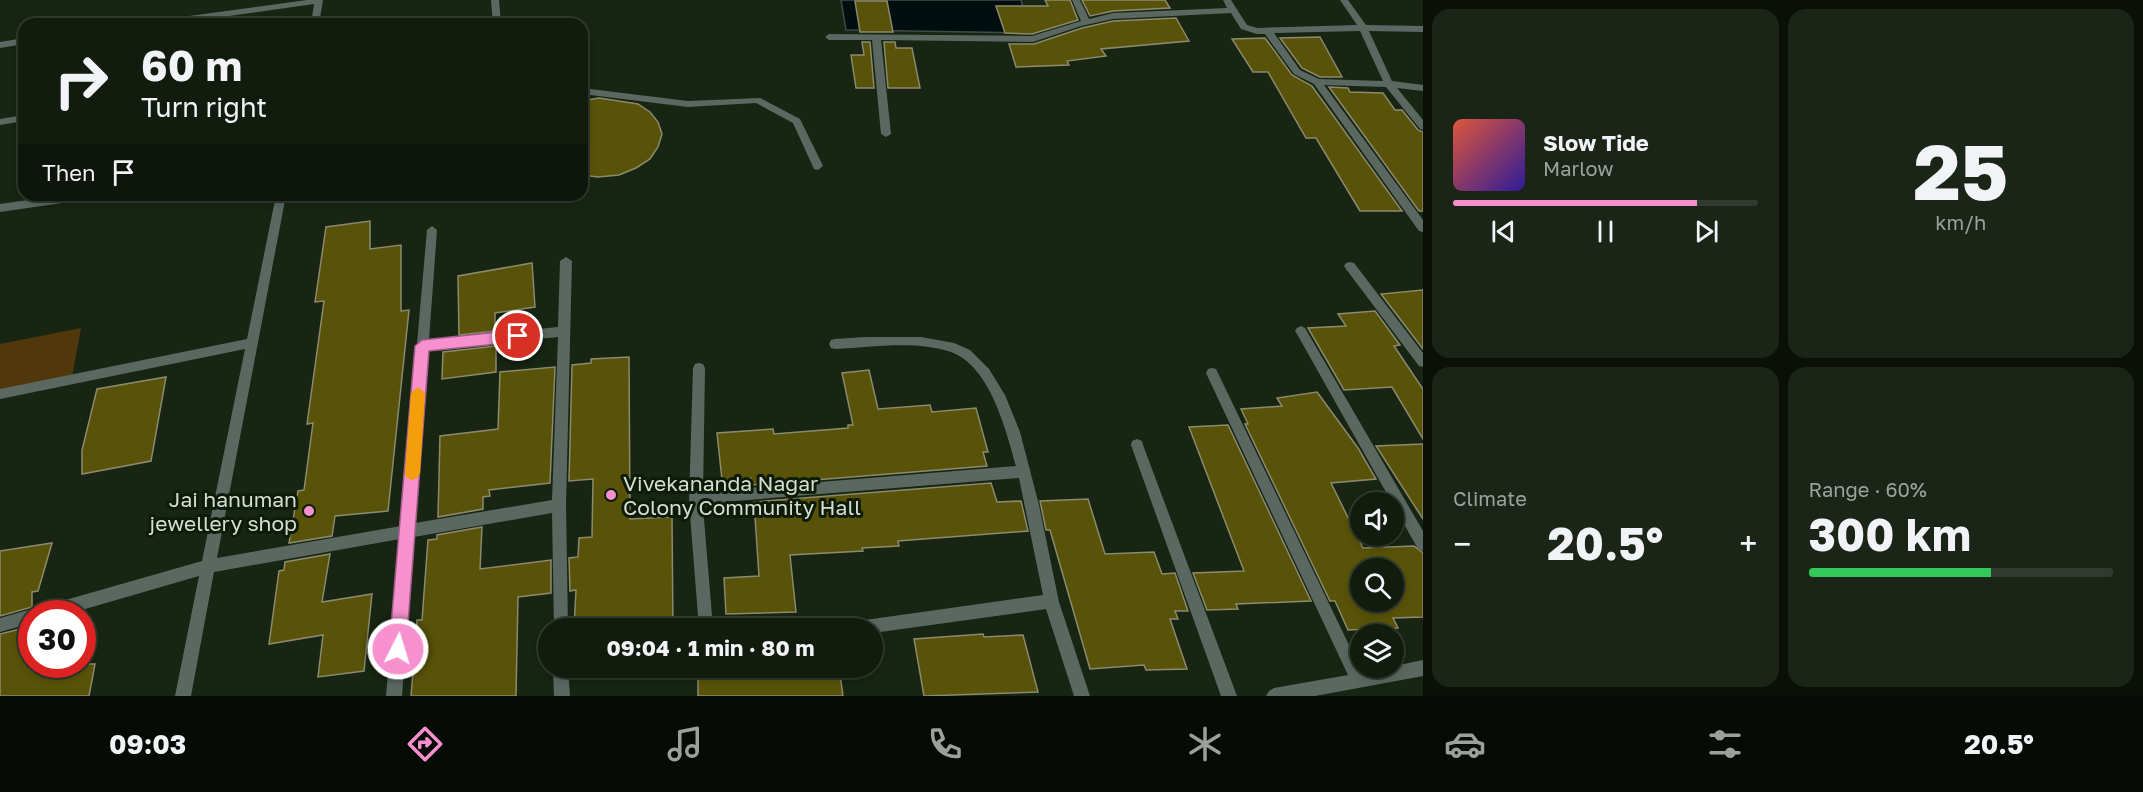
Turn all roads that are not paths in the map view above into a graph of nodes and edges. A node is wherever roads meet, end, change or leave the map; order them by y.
1 (495, 0) edge
2 (1076, 0) edge
3 (1227, 0) edge
4 (1344, 0) edge
5 (319, 1) edge
6 (1233, 10) junction
7 (196, 18) edge
8 (316, 18) edge
9 (496, 18) edge
10 (1086, 22) junction
11 (1364, 27) junction
12 (1423, 29) edge
13 (1268, 31) junction
14 (829, 38) dead end
15 (876, 38) junction
16 (18, 43) edge
17 (0, 45) edge
18 (1317, 82) junction
19 (1389, 84) junction
20 (1423, 88) edge
21 (588, 92) edge
22 (18, 119) edge
23 (0, 122) edge
24 (1423, 127) edge
25 (886, 134) dead end
26 (818, 166) dead end
27 (48, 201) edge
28 (280, 201) edge
29 (0, 208) edge
30 (1423, 228) edge
31 (432, 230) dead end
32 (566, 261) dead end
33 (1350, 266) dead end
34 (565, 331) junction
35 (1301, 331) dead end
36 (252, 343) junction
37 (835, 344) dead end
38 (422, 346) junction
39 (1423, 362) edge
40 (699, 368) dead end
41 (1212, 373) dead end
42 (0, 394) edge
43 (1137, 445) dead end
44 (1024, 471) junction
45 (696, 502) junction
46 (559, 505) junction
47 (408, 531) junction
48 (1423, 544) edge
49 (209, 566) junction
50 (90, 600) edge
51 (1052, 601) junction
52 (561, 618) edge
53 (705, 618) edge
54 (18, 620) edge
55 (0, 625) edge
56 (883, 625) edge
57 (1423, 668) edge
58 (564, 678) edge
59 (1358, 680) junction
60 (183, 696) edge
61 (394, 696) edge
62 (561, 696) edge
63 (1082, 696) edge
64 (1229, 696) edge
65 (1276, 696) edge

1 - 9 street
2 - 10 street
3 - 6 street
4 - 11 street
5 - 7 street
5 - 8 street
6 - 10 street
6 - 13 street
10 - 15 street
11 - 12 street
11 - 13 street
11 - 19 street
13 - 18 street
14 - 15 street
15 - 25 street
16 - 17 street
18 - 19 street
18 - 30 street
19 - 20 street
19 - 24 street
21 - 26 street
22 - 23 street
27 - 29 street
28 - 36 street
31 - 38 street
32 - 34 street
33 - 39 street
34 - 38 street
34 - 46 street
35 - 48 street
36 - 42 street
36 - 49 street
37 - 44 street
38 - 47 street
40 - 45 street
41 - 59 street
43 - 64 street
44 - 45 street
44 - 51 street
45 - 53 street
46 - 47 street
46 - 52 street
47 - 49 street
47 - 61 street
49 - 50 street
49 - 60 street
51 - 56 street
51 - 63 street
54 - 55 street
57 - 59 street
58 - 62 street
59 - 65 street

